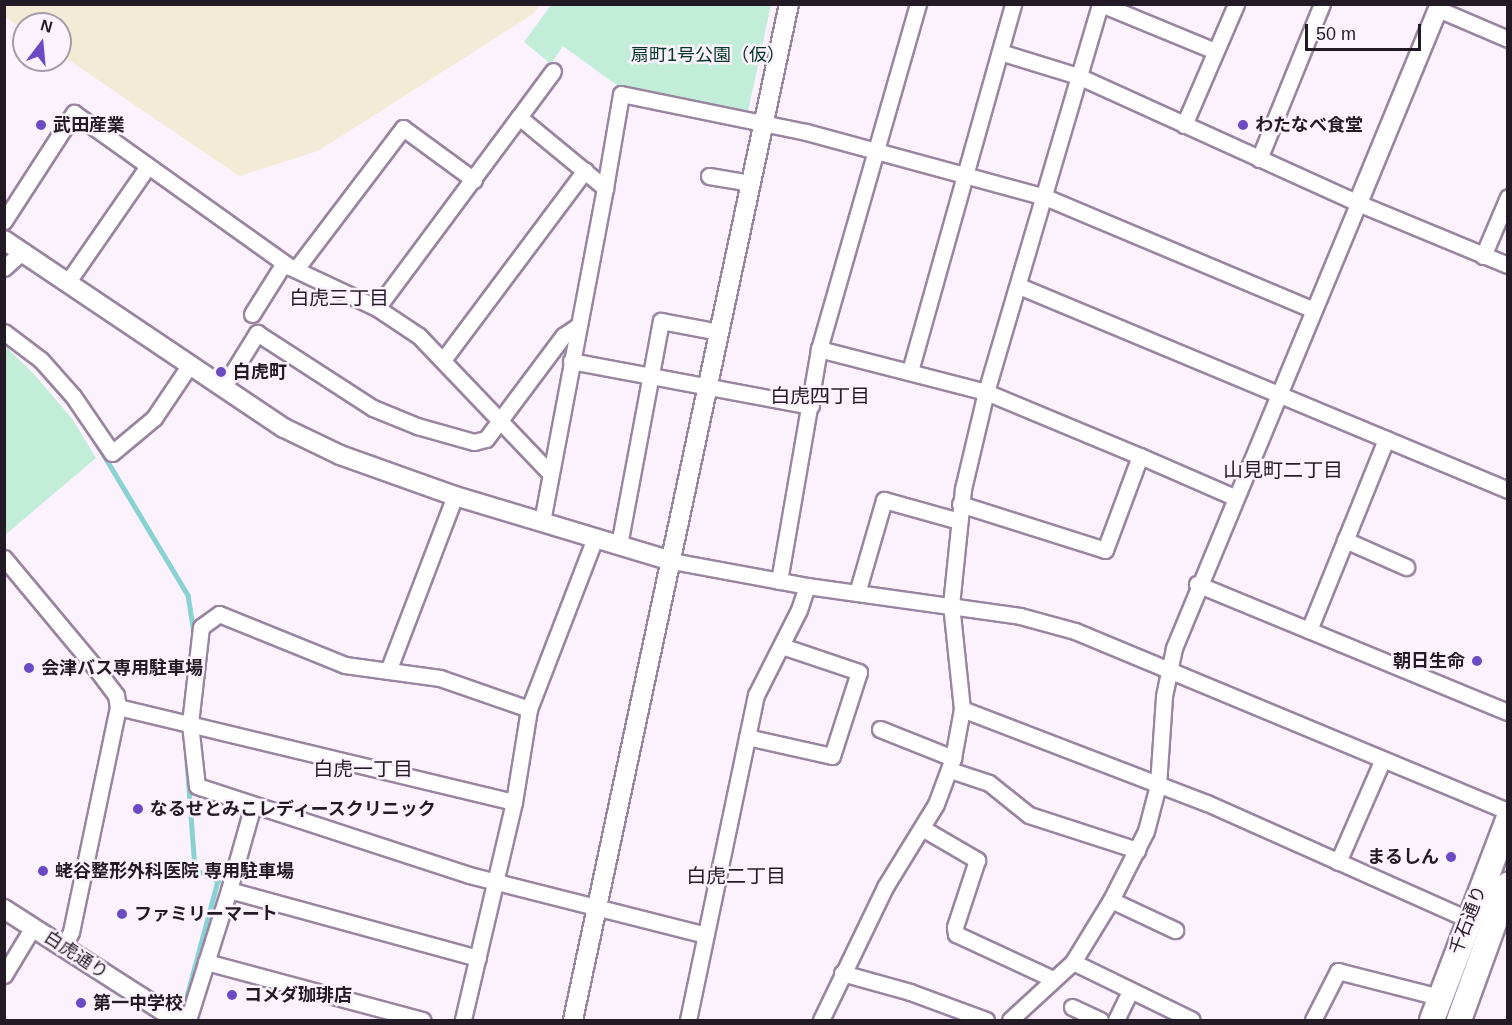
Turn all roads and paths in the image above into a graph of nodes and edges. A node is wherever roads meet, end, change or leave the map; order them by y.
1 (789, 4) edge
2 (918, 4) edge
3 (1013, 4) edge
4 (1100, 4) edge
5 (1236, 4) edge
6 (1322, 4) edge
7 (1439, 7) edge
8 (1508, 39) edge
9 (1215, 51) junction
10 (1000, 52) junction
11 (553, 71) dead end
12 (1078, 76) junction
13 (519, 117) junction
14 (764, 124) junction
15 (1184, 125) junction
16 (874, 150) junction
17 (1259, 159) junction
18 (148, 166) junction
19 (585, 170) junction
20 (965, 174) junction
21 (709, 176) dead end
22 (474, 180) junction
23 (751, 183) junction
24 (605, 188) junction
25 (1045, 197) junction
26 (1508, 197) edge
27 (1358, 203) junction
28 (4, 221) edge
29 (4, 240) edge
30 (22, 252) junction
31 (1483, 255) junction
32 (1508, 265) edge
33 (290, 266) junction
34 (4, 268) edge
35 (67, 283) junction
36 (1019, 286) junction
37 (377, 308) junction
38 (1311, 309) junction
39 (252, 314) dead end
40 (578, 326) junction
41 (4, 332) edge
42 (719, 332) junction
43 (819, 349) junction
44 (443, 360) junction
45 (571, 361) junction
46 (189, 366) junction
47 (910, 371) junction
48 (650, 376) junction
49 (708, 386) junction
50 (223, 388) junction
51 (986, 392) junction
52 (1276, 395) junction
53 (811, 406) junction
54 (499, 419) junction
55 (1386, 439) junction
56 (1140, 456) junction
57 (549, 472) junction
58 (1508, 490) edge
59 (455, 496) junction
60 (1234, 496) junction
61 (960, 504) junction
62 (959, 520) junction
63 (542, 522) junction
64 (595, 538) junction
65 (1345, 540) junction
66 (619, 545) junction
67 (4, 558) edge
68 (672, 561) junction
69 (1406, 567) dead end
70 (780, 581) junction
71 (1197, 584) junction
72 (807, 586) junction
73 (857, 593) junction
74 (951, 605) junction
75 (1309, 630) junction
76 (782, 646) junction
77 (1167, 668) junction
78 (388, 671) junction
79 (118, 707) junction
80 (528, 709) junction
81 (962, 709) junction
82 (1508, 712) edge
83 (184, 723) junction
84 (880, 729) dead end
85 (747, 738) junction
86 (1383, 759) junction
87 (952, 764) junction
88 (1158, 786) junction
89 (514, 802) junction
90 (253, 805) junction
91 (1508, 811) edge
92 (1508, 820) edge
93 (922, 828) junction
94 (1137, 850) junction
95 (1338, 862) junction
96 (494, 881) junction
97 (1508, 885) edge
98 (228, 890) junction
99 (1111, 900) junction
100 (4, 909) edge
101 (599, 910) junction
102 (1468, 919) junction
103 (33, 927) junction
104 (1175, 930) dead end
105 (706, 935) junction
106 (63, 946) junction
107 (478, 958) junction
108 (206, 962) junction
109 (1073, 962) junction
110 (842, 974) junction
111 (4, 975) edge
112 (1053, 979) junction
113 (1130, 991) junction
114 (1439, 997) junction
115 (1072, 1006) dead end
116 (177, 1020) edge
117 (188, 1020) edge
118 (422, 1020) edge
119 (463, 1020) edge
120 (573, 1020) edge
121 (688, 1020) edge
122 (820, 1020) edge
123 (986, 1020) edge
124 (1010, 1020) edge
125 (1100, 1020) edge
126 (1116, 1020) edge
127 (1192, 1020) edge
128 (1313, 1020) edge
129 (1432, 1020) edge
130 (1459, 1020) edge

1 - 14 street
2 - 16 street
3 - 10 street
4 - 9 street
4 - 12 street
5 - 9 street
6 - 17 street
7 - 8 street
7 - 27 street
9 - 15 street
10 - 12 street
10 - 20 street
11 - 13 street
12 - 15 street
12 - 25 street
13 - 19 street
13 - 22 street
14 - 16 street
14 - 23 street
14 - 24 street
15 - 17 street
16 - 20 street
16 - 43 street
17 - 27 street
18 - 28 street
18 - 33 street
18 - 35 street
19 - 24 street
19 - 44 street
20 - 25 street
20 - 47 street
21 - 23 street
22 - 33 street
22 - 37 street
23 - 42 street
24 - 40 street
25 - 36 street
25 - 38 street
26 - 31 street
27 - 31 street
27 - 38 street
29 - 30 street
30 - 34 street
30 - 35 street
31 - 32 street
33 - 37 street
33 - 39 street
35 - 46 street
36 - 51 street
36 - 52 street
37 - 44 street
38 - 52 street
40 - 45 street
40 - 54 street
41 - 46 street
42 - 48 street
42 - 49 street
43 - 47 street
43 - 53 street
44 - 54 street
45 - 48 street
45 - 57 street
46 - 50 street
47 - 51 street
48 - 49 street
48 - 66 street
49 - 53 street
49 - 68 street
50 - 54 street
50 - 59 street
51 - 56 street
51 - 61 street
52 - 55 street
52 - 60 street
53 - 70 street
54 - 57 street
55 - 58 street
55 - 65 street
56 - 60 street
56 - 61 street
57 - 63 street
59 - 63 street
59 - 78 street
60 - 71 street
61 - 62 street
62 - 73 street
62 - 74 street
63 - 64 street
64 - 66 street
64 - 80 street
65 - 69 street
65 - 75 street
66 - 68 street
67 - 79 street
68 - 70 street
68 - 101 street
70 - 72 street
71 - 75 street
71 - 77 street
72 - 73 street
72 - 76 street
73 - 74 street
74 - 77 street
74 - 81 street
75 - 82 street
76 - 85 street
76 - 85 street
77 - 86 street
77 - 88 street
78 - 80 street
78 - 83 street
79 - 83 street
79 - 106 street
80 - 89 street
81 - 87 street
81 - 88 street
83 - 89 street
83 - 90 street
84 - 87 street
85 - 105 street
86 - 91 street
86 - 95 street
87 - 93 street
87 - 94 street
88 - 94 street
88 - 95 street
89 - 96 street
90 - 96 street
90 - 98 street
92 - 102 main road, 千石通り
93 - 110 street
93 - 112 street
94 - 99 street
95 - 102 street
96 - 101 street
96 - 107 street
97 - 130 main road, 千石通り
98 - 107 street
98 - 108 street
99 - 104 street
99 - 109 street
100 - 103 street, 白虎通り
101 - 105 street
101 - 120 street
102 - 114 main road, 千石通り
103 - 106 street, 白虎通り
103 - 111 street
105 - 121 street
106 - 116 street, 白虎通り
107 - 119 street
108 - 117 street
108 - 118 street
109 - 112 street
109 - 113 street
110 - 122 street
110 - 123 street
112 - 124 street
113 - 126 street
113 - 127 street
114 - 128 street
114 - 129 main road, 千石通り
115 - 125 street

